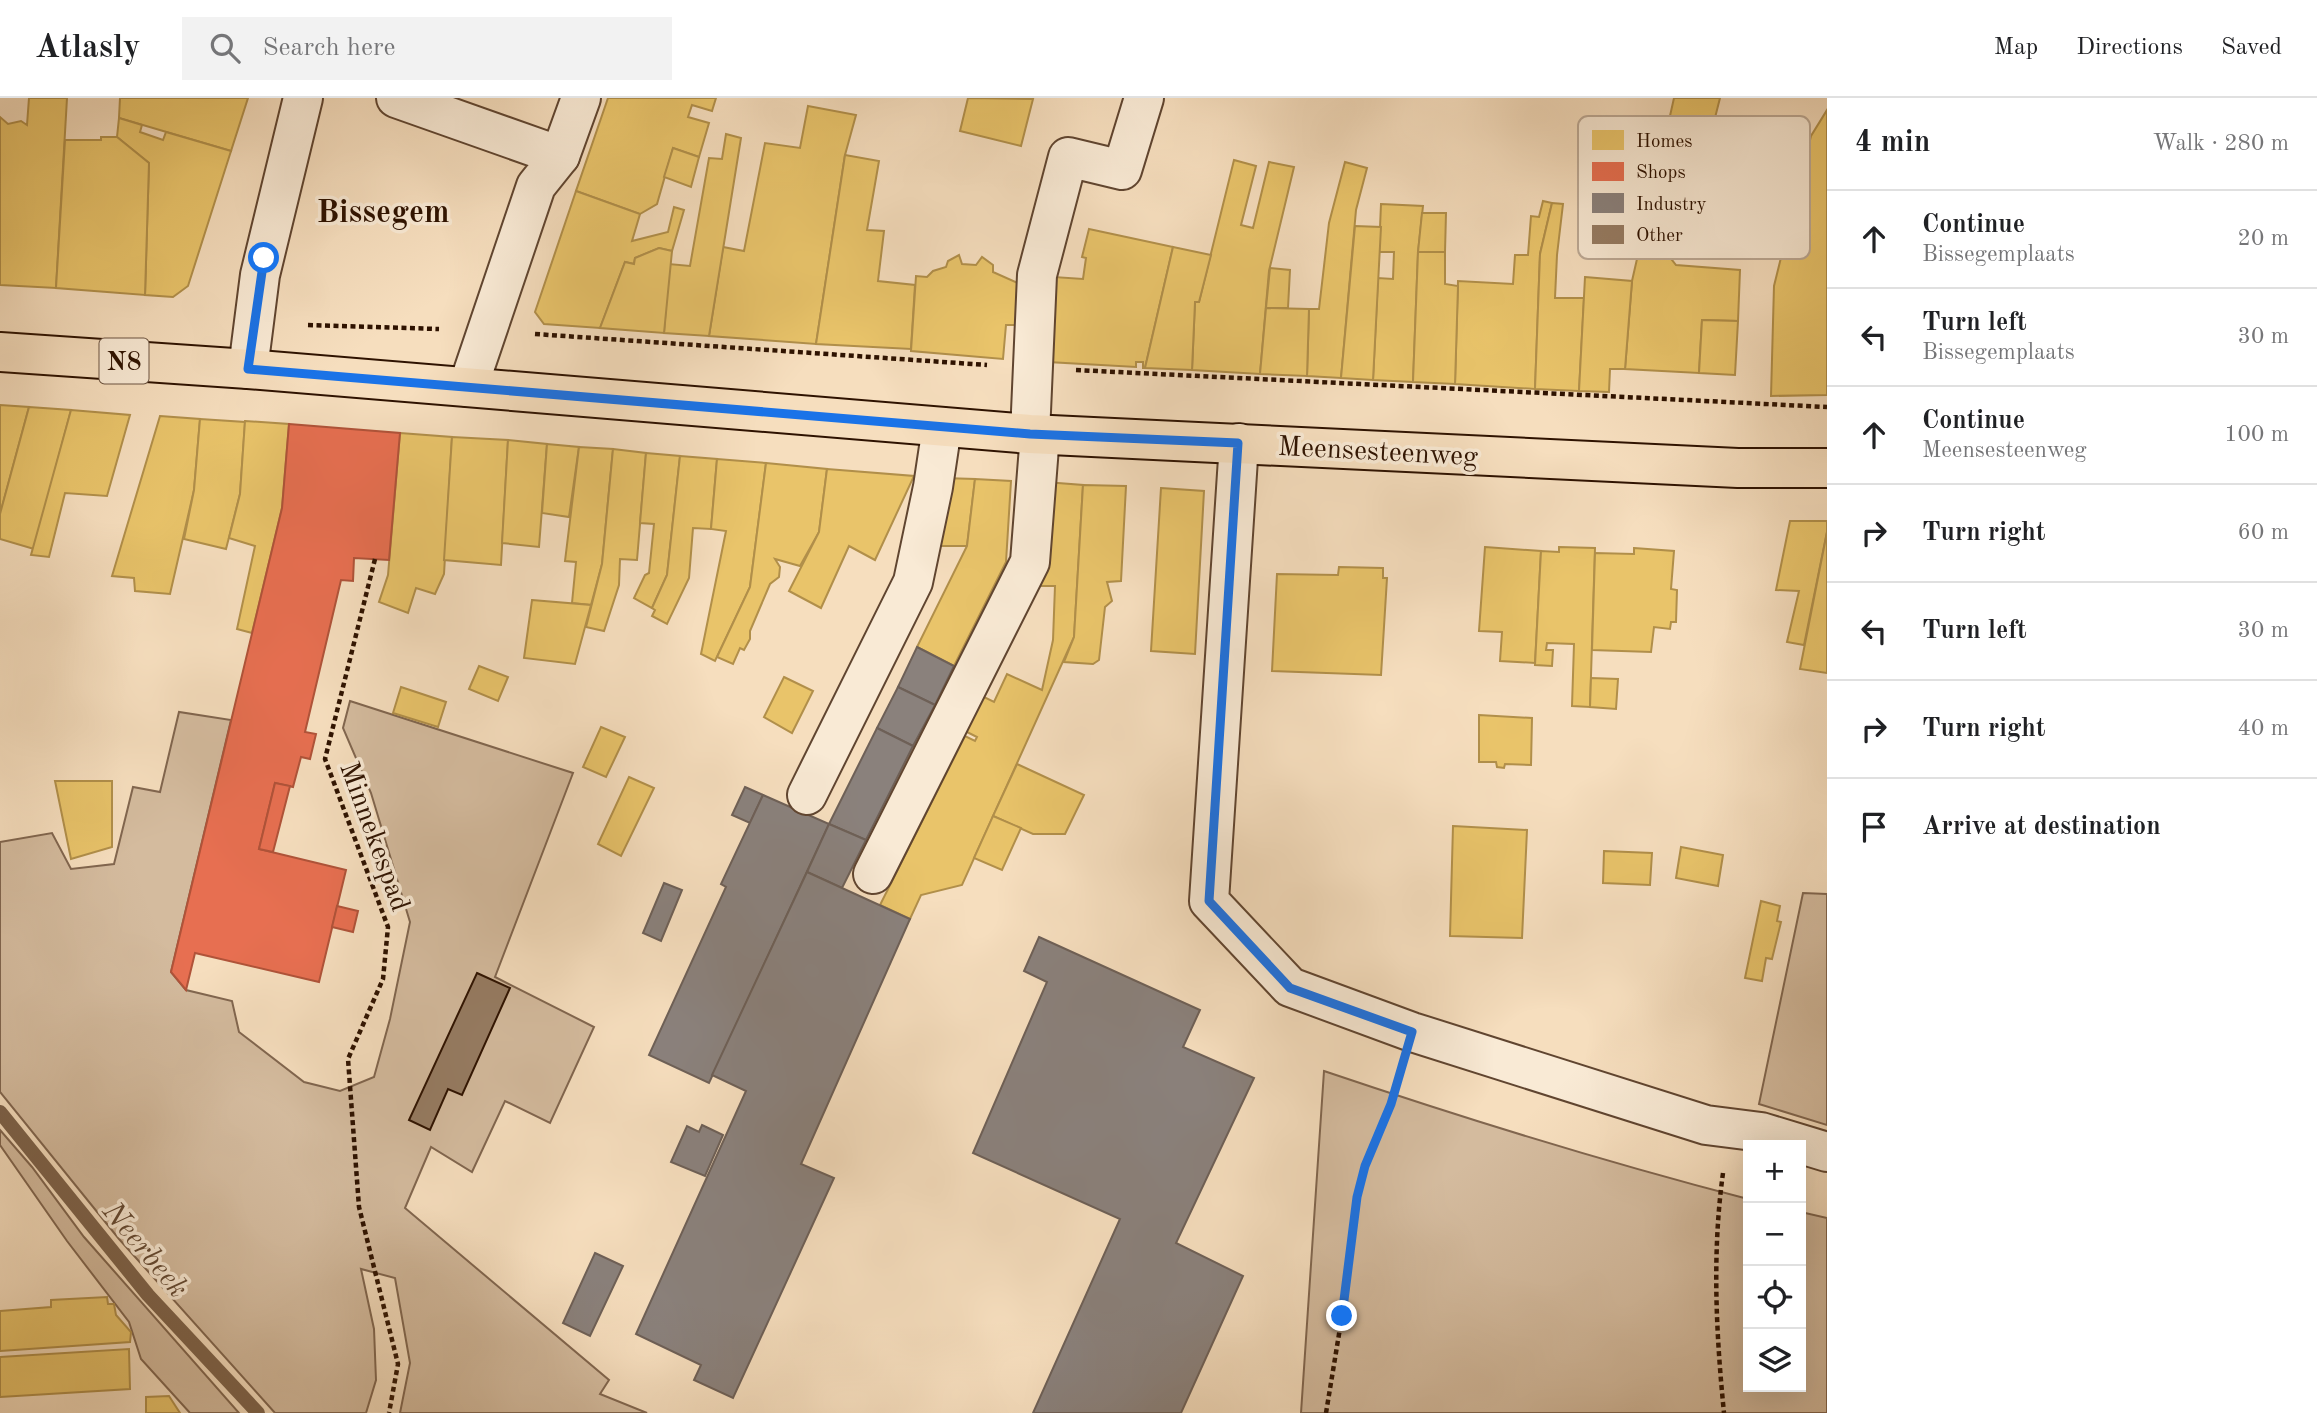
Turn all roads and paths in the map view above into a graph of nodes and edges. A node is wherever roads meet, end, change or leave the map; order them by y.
1 (303, 98) edge
2 (396, 98) edge
3 (581, 98) edge
4 (1144, 98) edge
5 (560, 156) junction
6 (255, 324) junction
7 (488, 330) junction
8 (0, 352) edge
9 (1033, 368) junction
10 (248, 369) junction
11 (468, 387) junction
12 (1827, 407) edge
13 (942, 427) junction
14 (1035, 434) junction
15 (1238, 443) junction
16 (1827, 468) edge
17 (375, 559) dead end
18 (807, 795) dead end
19 (873, 874) dead end
20 (1412, 1032) junction
21 (1730, 1128) junction
22 (1827, 1152) edge
23 (389, 1413) edge
24 (1326, 1413) edge
25 (1724, 1413) edge

1 - 6 street
2 - 5 street
3 - 5 street
4 - 9 street
5 - 7 street
6 - 7 path
6 - 10 street
7 - 9 path
7 - 11 street
8 - 10 main road, N8
9 - 12 path
9 - 14 street
10 - 11 main road, N8
11 - 13 main road, Meensesteenweg / N8
13 - 14 main road, Meensesteenweg / N8
13 - 18 street
14 - 15 main road, Meensesteenweg / N8
14 - 19 street
15 - 16 main road, Meensesteenweg / N8
15 - 20 street
17 - 23 path, Minnekespad
20 - 21 street
20 - 24 path
21 - 22 street
21 - 25 path

